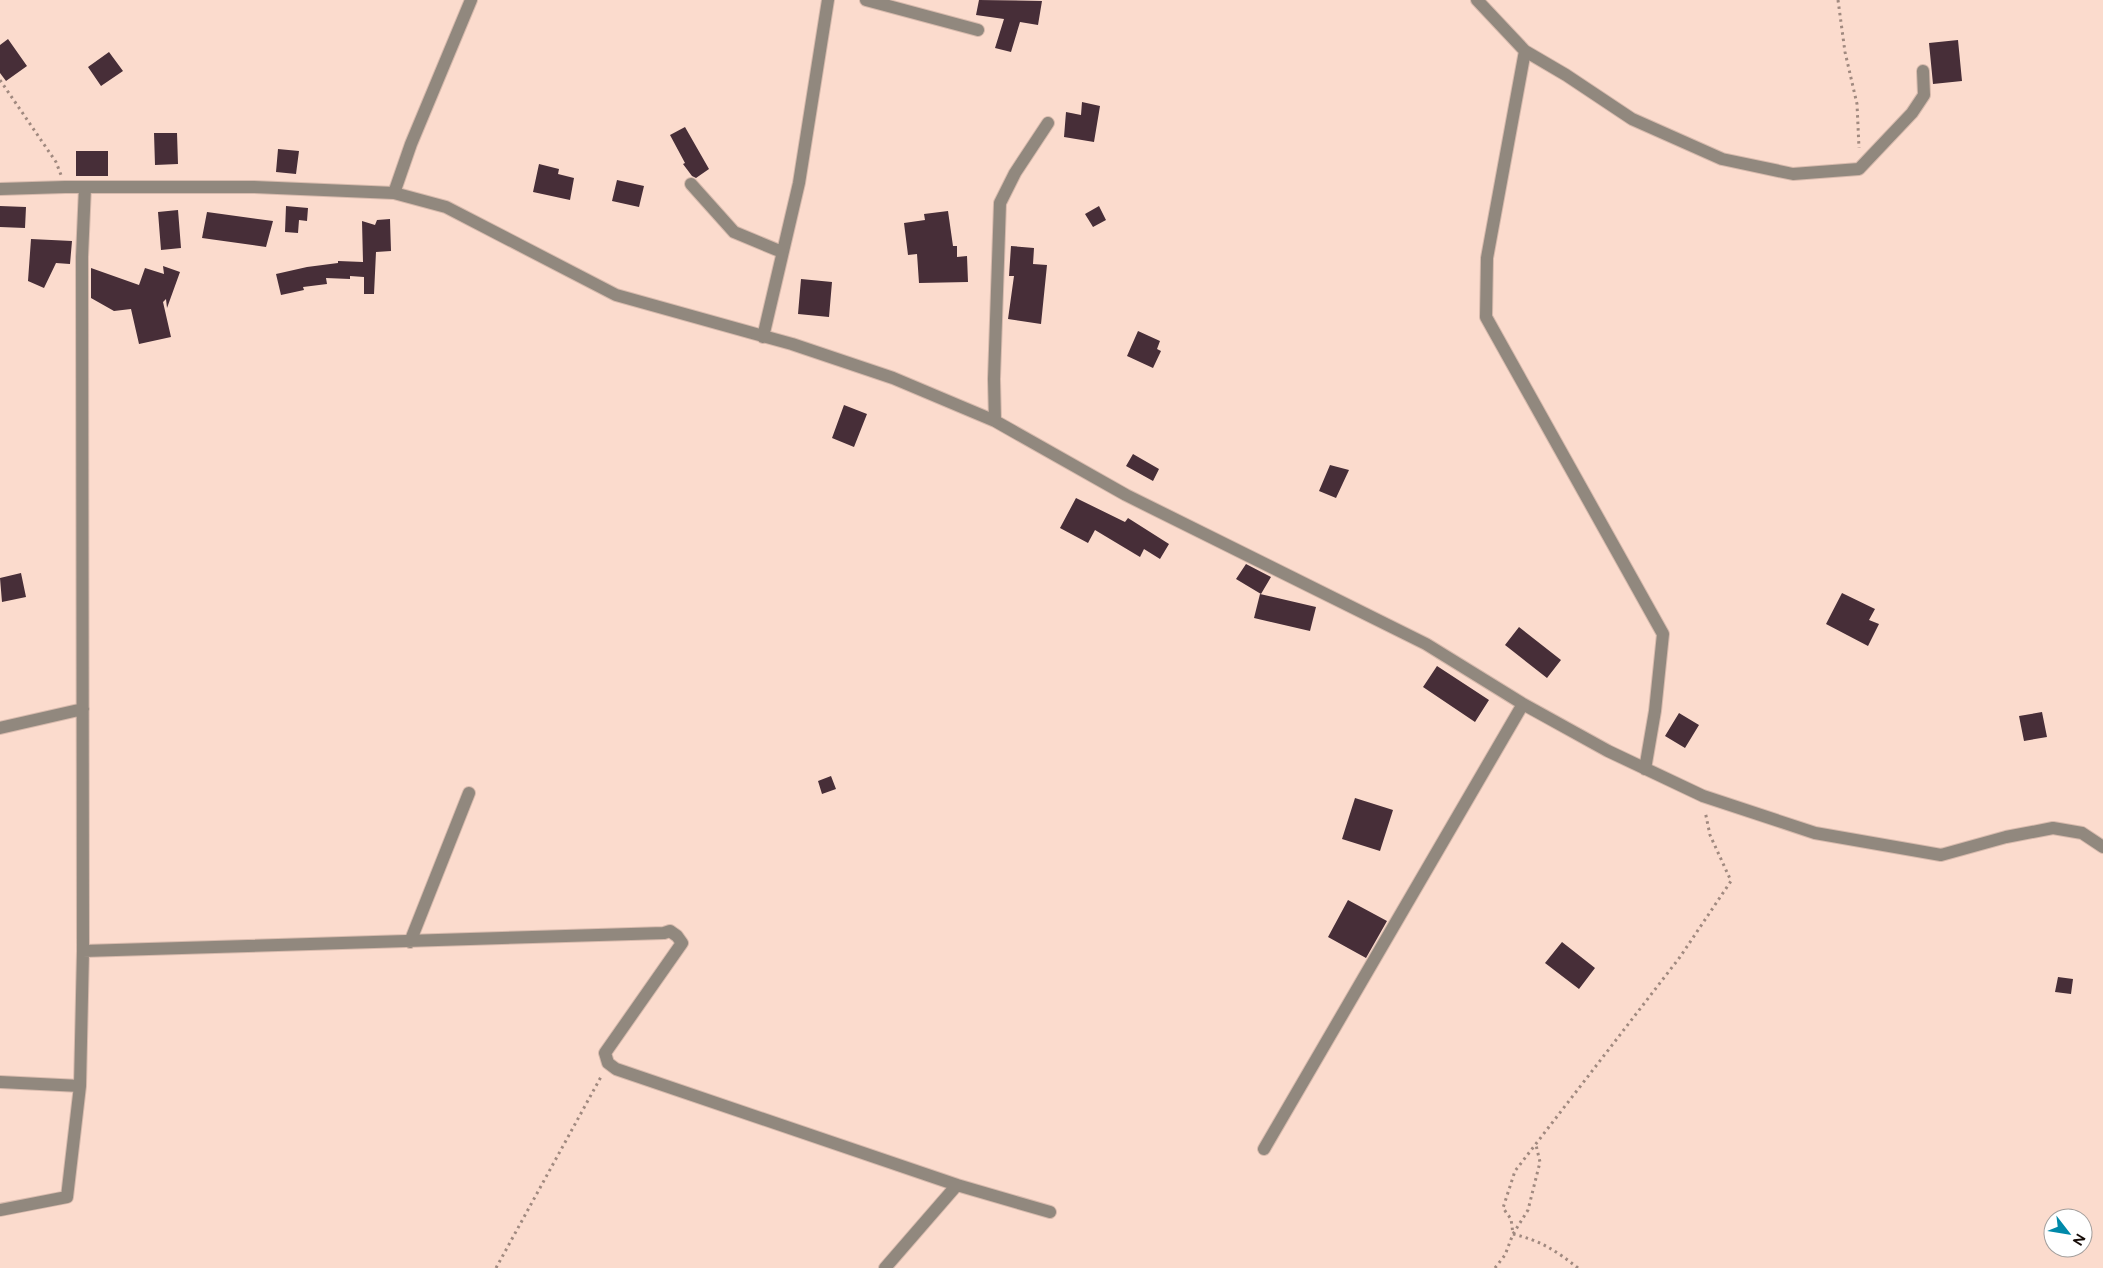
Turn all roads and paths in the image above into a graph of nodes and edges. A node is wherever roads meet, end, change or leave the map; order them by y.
1 (471, 0) edge
2 (828, 0) edge
3 (866, 0) edge
4 (1477, 0) edge
5 (1838, 0) edge
6 (978, 30) dead end
7 (1525, 51) junction
8 (1923, 71) dead end
9 (0, 80) edge
10 (1048, 123) dead end
11 (1858, 169) junction
12 (691, 184) dead end
13 (65, 187) junction
14 (84, 187) junction
15 (0, 189) edge
16 (394, 193) junction
17 (782, 252) junction
18 (763, 337) junction
19 (995, 421) junction
20 (1523, 704) junction
21 (83, 710) junction
22 (0, 728) edge
23 (1645, 768) junction
24 (468, 793) dead end
25 (1702, 796) junction
26 (2103, 847) edge
27 (410, 942) junction
28 (83, 951) junction
29 (608, 1063) junction
30 (0, 1082) edge
31 (80, 1086) junction
32 (1536, 1144) junction
33 (1264, 1149) dead end
34 (957, 1185) junction
35 (0, 1210) edge
36 (1050, 1212) dead end
37 (1513, 1234) junction
38 (496, 1268) edge
39 (885, 1268) edge
40 (1496, 1268) edge
41 (1578, 1268) edge

1 - 16 street
2 - 17 street
3 - 6 street
4 - 7 street
5 - 11 path
7 - 11 street
7 - 23 street
8 - 11 street
9 - 13 path
10 - 19 street
12 - 17 street
13 - 14 street
13 - 15 street
14 - 16 street
14 - 21 street
16 - 18 street
17 - 18 street
18 - 19 street
19 - 20 street
20 - 23 street
20 - 33 street
21 - 22 street
21 - 28 street
23 - 25 street
24 - 27 street
25 - 26 street
25 - 32 path
27 - 28 street
27 - 29 street
28 - 31 street
29 - 34 street
29 - 38 path
30 - 31 street
31 - 35 street
32 - 37 path
32 - 37 path
34 - 36 street
34 - 39 street
37 - 40 path
37 - 41 path

